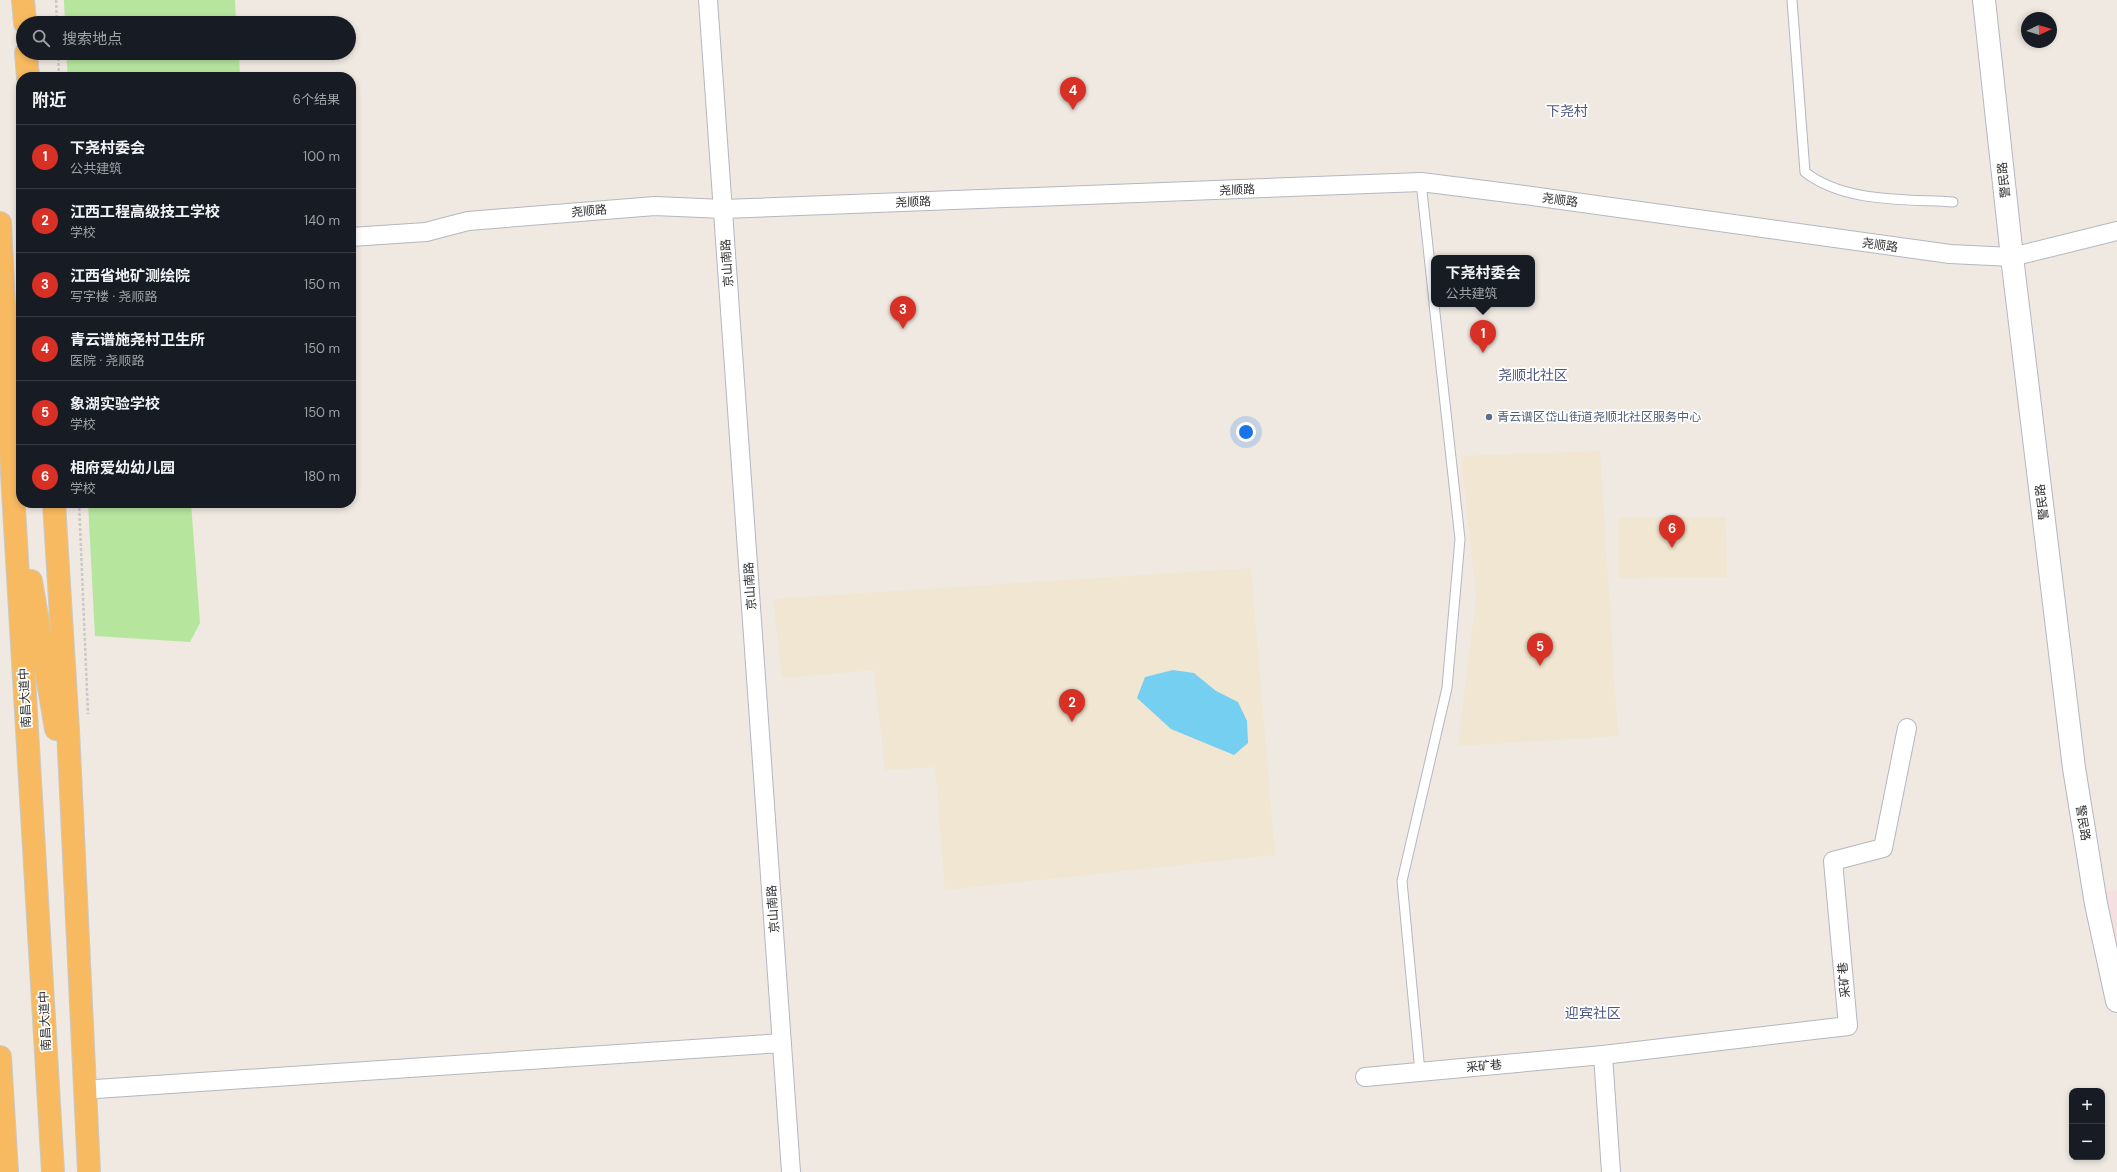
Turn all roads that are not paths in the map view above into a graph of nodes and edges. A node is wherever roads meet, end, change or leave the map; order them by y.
1 (23, 0) edge
2 (708, 0) edge
3 (1792, 0) edge
4 (1984, 0) edge
5 (24, 16) edge
6 (27, 60) edge
7 (28, 72) edge
8 (1421, 182) junction
9 (1953, 202) dead end
10 (723, 209) junction
11 (0, 223) edge
12 (2117, 232) edge
13 (356, 237) edge
14 (2012, 257) junction
15 (1431, 275) edge
16 (1434, 307) edge
17 (12, 474) junction
18 (16, 498) edge
19 (18, 508) edge
20 (54, 508) edge
21 (1907, 728) dead end
22 (72, 829) junction
23 (2117, 1001) edge
24 (782, 1043) junction
25 (1602, 1055) junction
26 (0, 1057) edge
27 (1420, 1072) junction
28 (1365, 1077) dead end
29 (96, 1089) dead end
30 (7, 1172) edge
31 (53, 1172) edge
32 (89, 1172) edge
33 (791, 1172) edge
34 (1611, 1172) edge

1 - 5 highway
2 - 10 street, 京山南路
3 - 9 lane
4 - 14 street, 警民路
6 - 7 highway
8 - 10 street, 尧顺路
8 - 14 street, 尧顺路
8 - 15 lane
10 - 13 street, 尧顺路
10 - 24 street, 京山南路
11 - 17 highway, 南昌大道中
12 - 14 street, 尧顺路
14 - 23 street, 警民路
16 - 27 lane
17 - 18 highway
17 - 31 highway, 南昌大道中
19 - 22 highway
20 - 22 highway
21 - 25 street, 采矿巷
22 - 32 highway
24 - 29 street
24 - 33 street, 京山南路
25 - 27 street, 采矿巷
25 - 34 street
26 - 30 highway
27 - 28 street, 采矿巷

